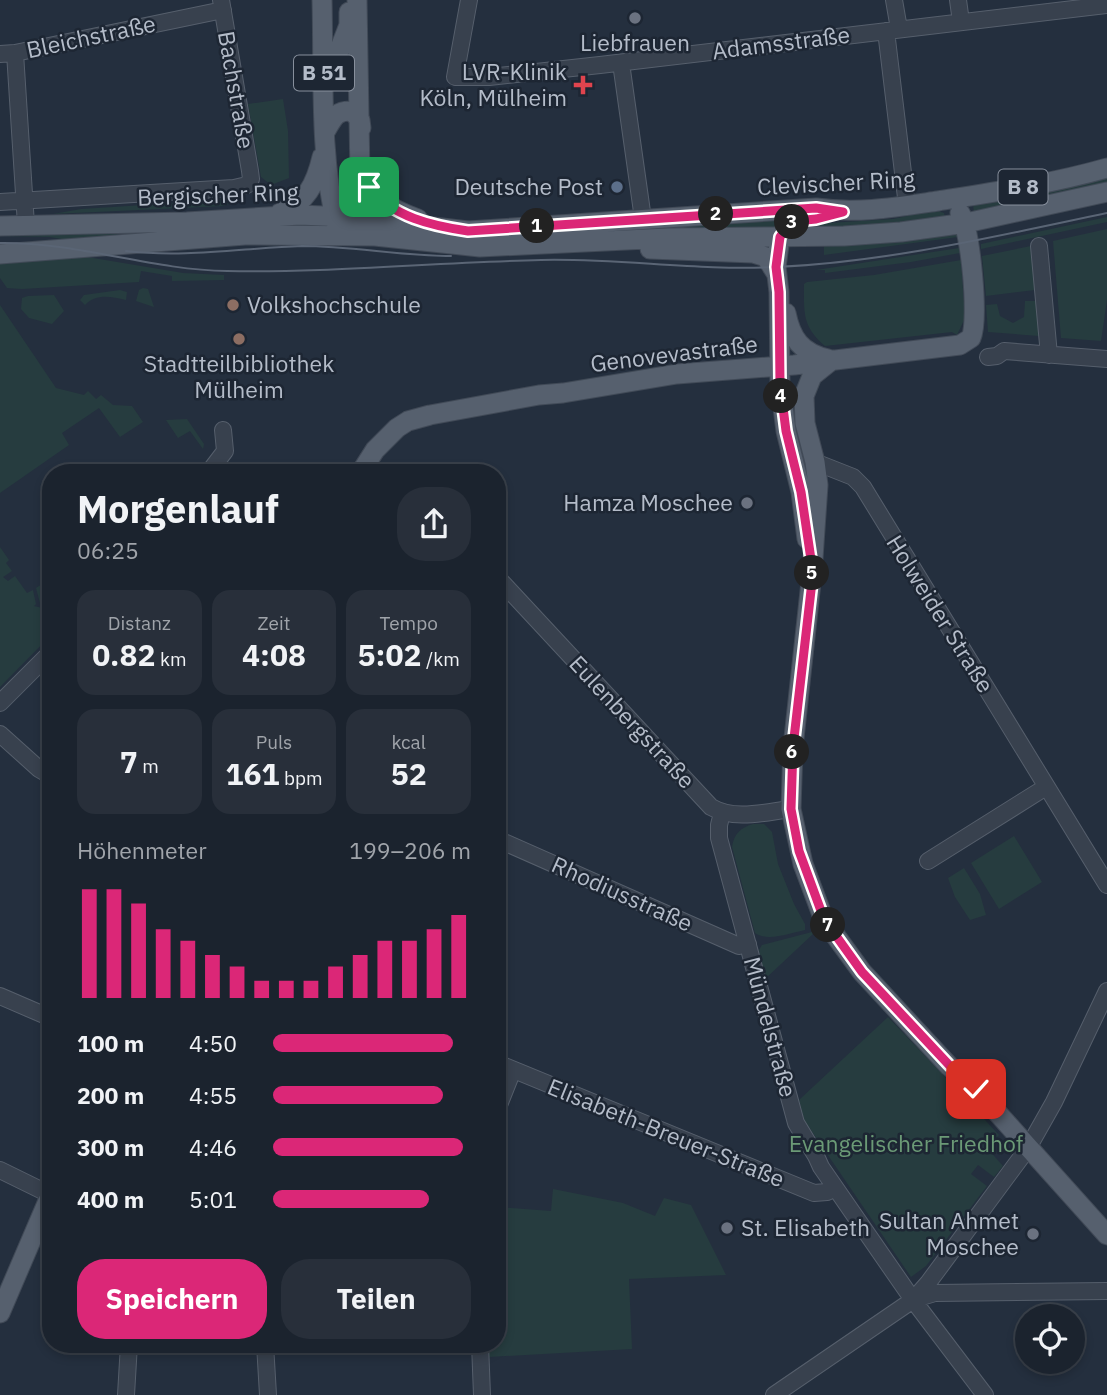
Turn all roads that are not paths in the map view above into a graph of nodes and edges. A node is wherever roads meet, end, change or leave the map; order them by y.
1 (322, 0) edge
2 (349, 0) edge
3 (357, 0) edge
4 (469, 0) edge
5 (894, 0) edge
6 (958, 0) edge
7 (222, 5) edge
8 (1107, 5) edge
9 (961, 22) junction
10 (893, 30) junction
11 (7, 53) edge
12 (621, 62) junction
13 (325, 87) junction
14 (360, 120) junction
15 (325, 139) junction
16 (1107, 169) edge
17 (251, 179) joint
18 (1107, 192) edge
19 (24, 200) junction
20 (938, 201) junction
21 (0, 202) edge
22 (906, 206) junction
23 (843, 212) junction
24 (271, 216) junction
25 (643, 219) junction
26 (340, 223) junction
27 (966, 223) junction
28 (8, 225) edge
29 (438, 227) junction
30 (780, 237) junction
31 (568, 243) junction
32 (1039, 246) dead end
33 (0, 254) edge
34 (777, 283) junction
35 (1049, 355) junction
36 (989, 358) dead end
37 (1107, 359) edge
38 (832, 360) junction
39 (779, 366) junction
40 (805, 423) junction
41 (223, 430) dead end
42 (815, 462) junction
43 (215, 464) edge
44 (366, 464) edge
45 (813, 573) junction
46 (506, 587) edge
47 (42, 661) edge
48 (0, 703) edge
49 (0, 734) edge
50 (42, 771) edge
51 (1046, 787) junction
52 (791, 809) junction
53 (722, 813) junction
54 (506, 843) edge
55 (928, 861) dead end
56 (1107, 885) edge
57 (748, 944) junction
58 (1107, 991) edge
59 (0, 996) edge
60 (42, 1014) edge
61 (506, 1067) edge
62 (513, 1070) junction
63 (506, 1088) edge
64 (1028, 1148) junction
65 (0, 1170) edge
66 (835, 1188) junction
67 (42, 1191) edge
68 (42, 1216) edge
69 (1107, 1235) edge
70 (1107, 1291) edge
71 (913, 1300) junction
72 (0, 1313) edge
73 (128, 1353) edge
74 (266, 1353) edge
75 (480, 1353) edge
76 (126, 1395) edge
77 (268, 1395) edge
78 (482, 1395) edge
79 (775, 1395) edge
80 (985, 1395) edge

1 - 13 main road, B 51
2 - 13 main road, B 51
3 - 14 main road, B 51
4 - 12 street, Adamsstraße
5 - 10 street
6 - 9 street
7 - 11 street, Bleichstraße
7 - 17 street, Bachstraße
8 - 9 street, Adamsstraße
9 - 10 street, Adamsstraße
10 - 12 street, Adamsstraße
10 - 22 street
11 - 19 street
12 - 25 street
13 - 15 main road, B 51
14 - 15 main road
14 - 26 main road, B 51
14 - 29 main road, B 51
15 - 24 main road
15 - 26 main road, B 51
16 - 20 main road, Clevischer Ring / B 8
17 - 19 street, Bergischer Ring
18 - 27 main road, B 8
19 - 21 street, Bergischer Ring
19 - 28 street
20 - 22 main road, Clevischer Ring
20 - 27 main road
22 - 23 main road, Clevischer Ring
23 - 25 main road, Clevischer Ring
23 - 30 main road
24 - 26 main road, Bergischer Ring
24 - 28 main road, Bergischer Ring
25 - 29 main road, Clevischer Ring
26 - 29 main road, Bergischer Ring
26 - 31 main road
26 - 33 main road, Bergischer Ring
27 - 30 main road
27 - 38 main road, Genovevastraße
30 - 31 main road
30 - 34 main road
31 - 34 main road
32 - 35 street
34 - 38 main road
34 - 39 main road
35 - 36 street
35 - 37 street
38 - 39 main road, Genovevastraße
38 - 40 main road
39 - 40 main road
39 - 44 main road, Genovevastraße
39 - 45 main road
40 - 42 main road
41 - 43 street
42 - 45 main road
42 - 51 street, Holweider Straße
45 - 52 main road
46 - 53 street, Eulenbergstraße
47 - 48 street
49 - 50 street
51 - 55 street
51 - 56 street, Holweider Straße
52 - 53 street
52 - 64 main road
53 - 57 street, Mündelstraße
54 - 57 street, Rhodiusstraße
57 - 66 street, Mündelstraße
58 - 64 street
59 - 60 street
61 - 62 street, Elisabeth-Breuer-Straße
62 - 63 street
62 - 66 street, Elisabeth-Breuer-Straße
64 - 69 main road
64 - 71 street
65 - 67 street
66 - 71 street, Mündelstraße
68 - 72 main road
70 - 71 street
71 - 79 street
71 - 80 street, Mündelstraße
73 - 76 street
74 - 77 street
75 - 78 street

